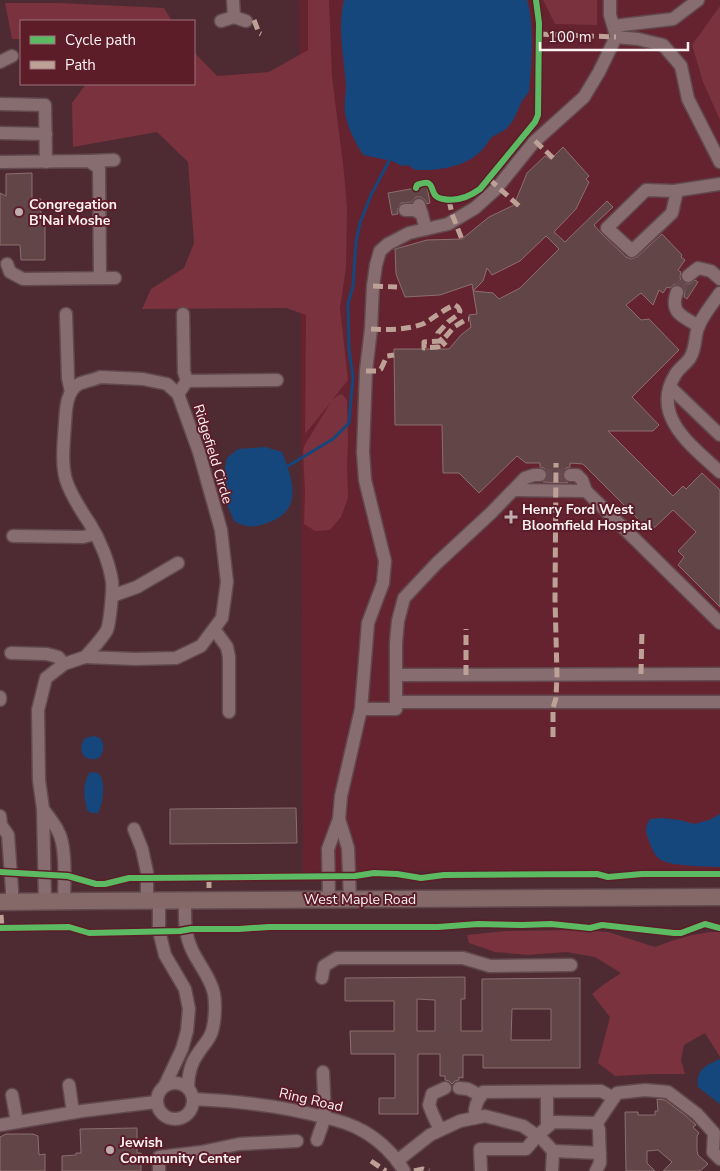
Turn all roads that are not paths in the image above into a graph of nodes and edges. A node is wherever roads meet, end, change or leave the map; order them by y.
1 (233, 0) edge
2 (610, 0) edge
3 (698, 0) edge
4 (234, 17) junction
5 (221, 21) dead end
6 (246, 21) dead end
7 (615, 32) junction
8 (12, 56) dead end
9 (0, 62) edge
10 (0, 104) edge
11 (0, 134) edge
12 (46, 134) junction
13 (114, 160) dead end
14 (89, 161) junction
15 (0, 162) edge
16 (46, 162) junction
17 (720, 162) edge
18 (720, 184) edge
19 (677, 191) junction
20 (413, 209) dead end
21 (426, 229) junction
22 (7, 264) dead end
23 (688, 276) tunnel mouth
24 (100, 278) junction
25 (115, 278) dead end
26 (720, 279) edge
27 (677, 292) tunnel mouth
28 (720, 293) edge
29 (66, 314) dead end
30 (183, 314) dead end
31 (698, 326) junction
32 (277, 380) dead end
33 (188, 381) junction
34 (670, 387) junction
35 (71, 392) junction
36 (178, 394) junction
37 (720, 435) edge
38 (720, 472) edge
39 (540, 475) tunnel mouth
40 (570, 475) tunnel mouth
41 (514, 490) junction
42 (586, 491) junction
43 (95, 534) junction
44 (13, 536) dead end
45 (178, 563) dead end
46 (112, 596) junction
47 (720, 623) edge
48 (214, 629) junction
49 (11, 653) dead end
50 (85, 657) junction
51 (64, 664) junction
52 (720, 674) edge
53 (396, 675) junction
54 (396, 702) junction
55 (720, 702) edge
56 (361, 709) junction
57 (229, 712) dead end
58 (43, 808) junction
59 (0, 816) edge
60 (339, 819) junction
61 (134, 829) dead end
62 (720, 897) edge
63 (329, 899) junction
64 (350, 899) junction
65 (153, 900) junction
66 (185, 900) junction
67 (64, 901) junction
68 (6, 902) edge
69 (45, 902) junction
70 (571, 966) dead end
71 (322, 978) dead end
72 (323, 1072) dead end
73 (69, 1085) dead end
74 (165, 1086) junction
75 (445, 1088) dead end
76 (459, 1088) dead end
77 (547, 1092) junction
78 (191, 1094) junction
79 (12, 1095) dead end
80 (481, 1096) junction
81 (614, 1098) junction
82 (156, 1102) junction
83 (73, 1112) junction
84 (325, 1117) junction
85 (475, 1118) junction
86 (17, 1122) junction
87 (597, 1123) junction
88 (0, 1124) edge
89 (547, 1126) junction
90 (440, 1130) junction
91 (537, 1136) junction
92 (317, 1140) dead end
93 (297, 1141) dead end
94 (553, 1151) junction
95 (600, 1153) junction
96 (720, 1159) edge
97 (400, 1166) edge
98 (160, 1171) edge
99 (481, 1171) edge
100 (552, 1171) edge
101 (596, 1171) edge

1 - 4 street
2 - 7 street
3 - 7 street
4 - 5 street
4 - 6 street
7 - 17 street
7 - 21 street
8 - 9 street
10 - 12 street
11 - 12 street
12 - 16 street
13 - 14 street
14 - 16 street
14 - 24 street
15 - 16 street
18 - 19 street
19 - 19 street
20 - 21 street
21 - 56 street
22 - 24 street
23 - 26 street
24 - 25 street
27 - 31 street
28 - 31 street
29 - 35 street
30 - 33 street
31 - 34 street
32 - 33 street
33 - 36 street
34 - 37 street
34 - 38 street
35 - 36 street, Ridgefield Circle
35 - 43 street
36 - 48 street, Ridgefield Circle
39 - 41 street
40 - 42 street
41 - 42 street
41 - 53 street
42 - 47 street
43 - 44 street
43 - 46 street
45 - 46 street
46 - 50 street
48 - 50 street, Ridgefield Circle
48 - 57 street
49 - 51 street
50 - 51 street, Ridgefield Circle
51 - 58 street, Ridgefield Circle
52 - 53 street
53 - 54 street
54 - 55 street
54 - 56 street
56 - 60 street
58 - 67 street, Ridgefield Circle
58 - 69 street, Ridgefield Circle
59 - 68 street
60 - 63 street
60 - 64 street
61 - 65 street
62 - 64 main road, West Maple Road
63 - 64 main road, West Maple Road
63 - 66 main road, West Maple Road
65 - 66 main road, West Maple Road
65 - 67 main road, West Maple Road
65 - 74 street
66 - 78 street
67 - 69 main road, West Maple Road
68 - 69 main road, West Maple Road
70 - 71 street
72 - 84 street
73 - 83 street
74 - 78 street
74 - 82 street
75 - 90 street
76 - 80 street
77 - 80 street
77 - 81 street
77 - 89 street
78 - 82 street
78 - 84 street, Ring Road
79 - 86 street
80 - 85 street
81 - 87 street
81 - 96 street
82 - 83 street
83 - 86 street
84 - 92 street
84 - 97 street, Ring Road
85 - 90 street
85 - 91 street
86 - 88 street
87 - 89 street
87 - 95 street
89 - 91 street
90 - 97 street
91 - 94 street
91 - 99 street
93 - 98 street
94 - 95 street
94 - 100 street
95 - 101 street

